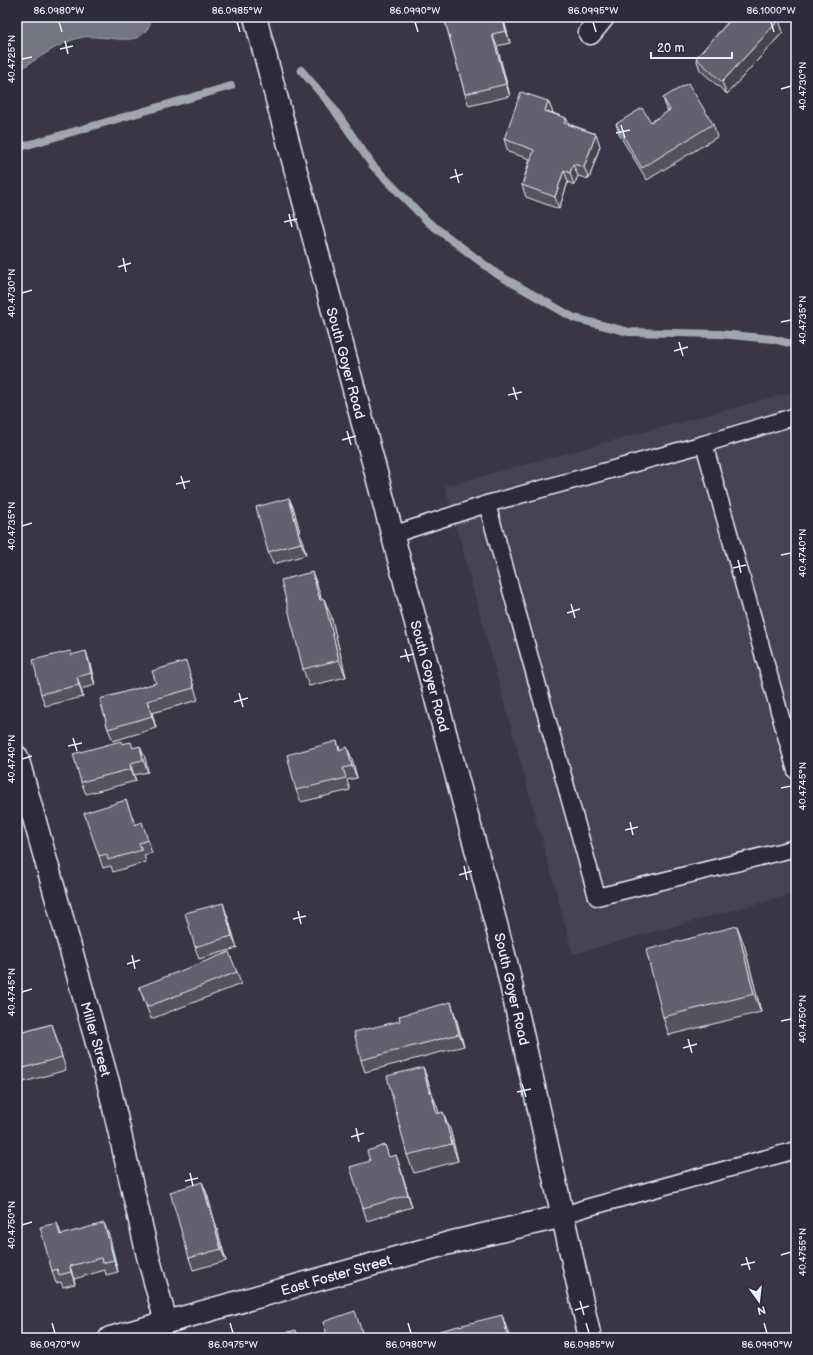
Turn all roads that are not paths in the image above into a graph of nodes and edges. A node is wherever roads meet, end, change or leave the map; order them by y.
1 (255, 17) edge
2 (796, 416) edge
3 (704, 444) junction
4 (487, 504) junction
5 (392, 535) junction
6 (17, 757) edge
7 (796, 771) edge
8 (796, 848) edge
9 (796, 1150) edge
10 (563, 1216) junction
11 (166, 1322) junction
12 (110, 1338) edge
13 (590, 1338) edge

1 - 5 street, South Goyer Road
2 - 3 lane
3 - 4 lane
3 - 7 lane
4 - 5 lane
4 - 8 lane
5 - 10 street, South Goyer Road
6 - 11 street, Miller Street
9 - 10 lane
10 - 11 street, East Foster Street
10 - 13 street, South Goyer Road
11 - 12 street, East Foster Street

